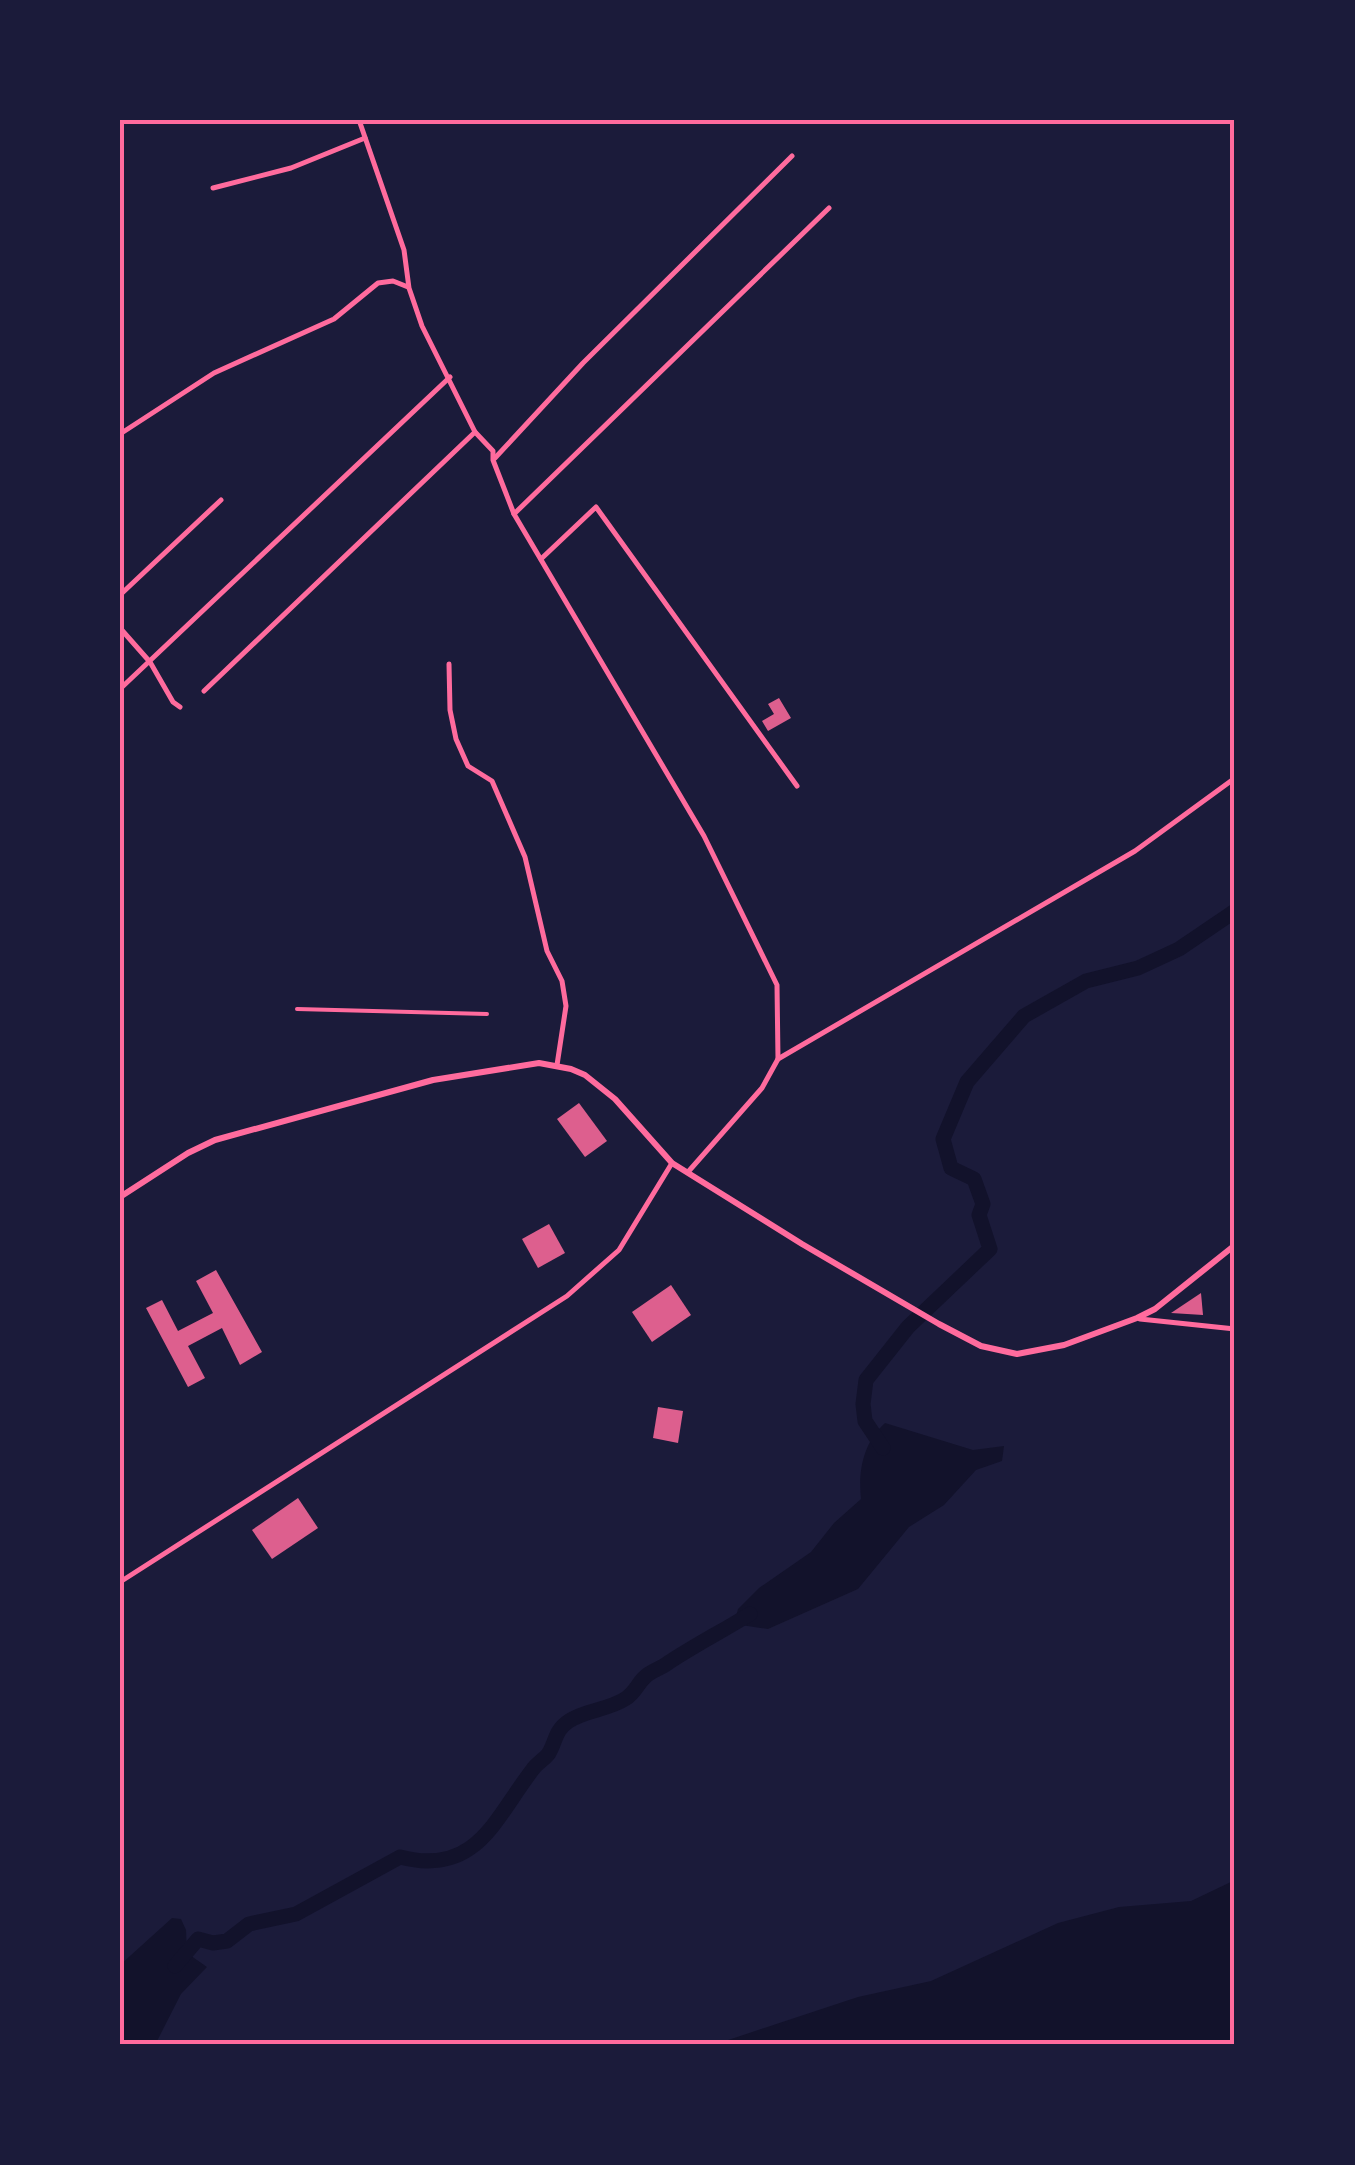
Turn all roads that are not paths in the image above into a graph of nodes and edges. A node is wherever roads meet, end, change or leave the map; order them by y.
1 (359, 120) edge
2 (365, 138) junction
3 (792, 156) dead end
4 (213, 188) dead end
5 (829, 208) dead end
6 (408, 288) junction
7 (450, 377) junction
8 (475, 432) junction
9 (120, 434) edge
10 (493, 460) junction
11 (221, 500) dead end
12 (514, 514) junction
13 (541, 559) junction
14 (120, 595) edge
15 (120, 628) edge
16 (150, 662) junction
17 (449, 664) dead end
18 (120, 690) edge
19 (204, 691) dead end
20 (180, 707) dead end
21 (1235, 778) edge
22 (798, 786) dead end
23 (297, 1009) dead end
24 (486, 1014) dead end
25 (778, 1059) junction
26 (556, 1065) junction
27 (672, 1163) junction
28 (688, 1172) junction
29 (120, 1198) edge
30 (1235, 1245) edge
31 (1137, 1318) junction
32 (1235, 1329) edge
33 (120, 1582) edge

1 - 2 street
2 - 4 street
2 - 6 street
3 - 10 street
5 - 12 street
6 - 7 street
6 - 9 street
7 - 8 street
7 - 16 street
8 - 10 street
8 - 19 street
10 - 12 street
11 - 14 street
12 - 13 street
13 - 22 street
13 - 25 street
15 - 16 street
16 - 18 street
16 - 20 street
17 - 26 street
21 - 25 street
23 - 24 street
25 - 28 street
26 - 27 street
26 - 29 street
27 - 28 street
27 - 33 street
28 - 31 street
30 - 31 street
31 - 32 street

